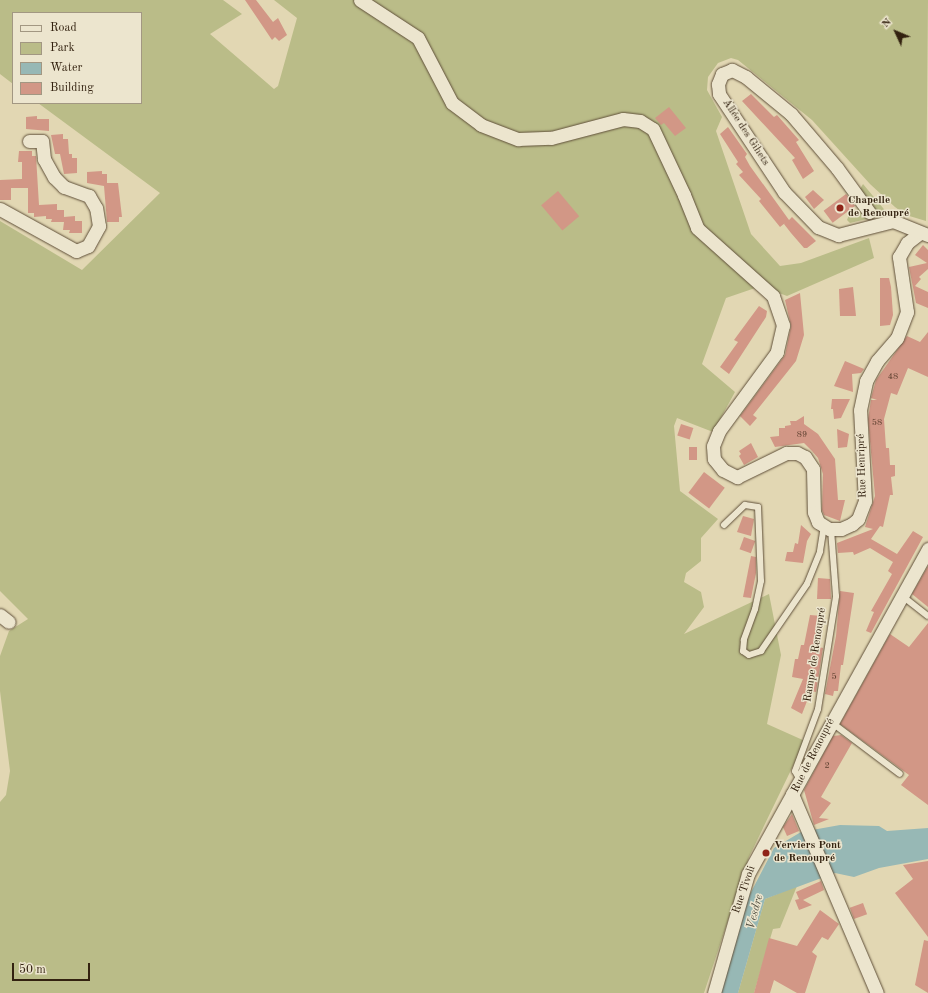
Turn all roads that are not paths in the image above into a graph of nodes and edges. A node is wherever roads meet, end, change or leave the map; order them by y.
1 (360, 0) edge
2 (29, 141) dead end
3 (0, 209) edge
4 (869, 212) dead end
5 (924, 234) edge
6 (724, 525) dead end
7 (827, 527) junction
8 (928, 550) edge
9 (901, 595) junction
10 (928, 616) edge
11 (831, 722) junction
12 (900, 774) dead end
13 (800, 780) junction
14 (792, 794) junction
15 (714, 993) edge
16 (877, 993) edge

1 - 7 street
2 - 3 street
4 - 5 street, Allée des Gihets
5 - 7 street, Rue Henripré
6 - 7 lane
7 - 13 lane, Rampe de Renoupré
8 - 9 street, Rue de Renoupré
9 - 10 lane
9 - 11 street, Rue de Renoupré
11 - 12 lane
11 - 13 street, Rue de Renoupré
13 - 14 street, Rue de Renoupré
14 - 15 street, Rue Tivoli
14 - 16 street, Rue de Renoupré

